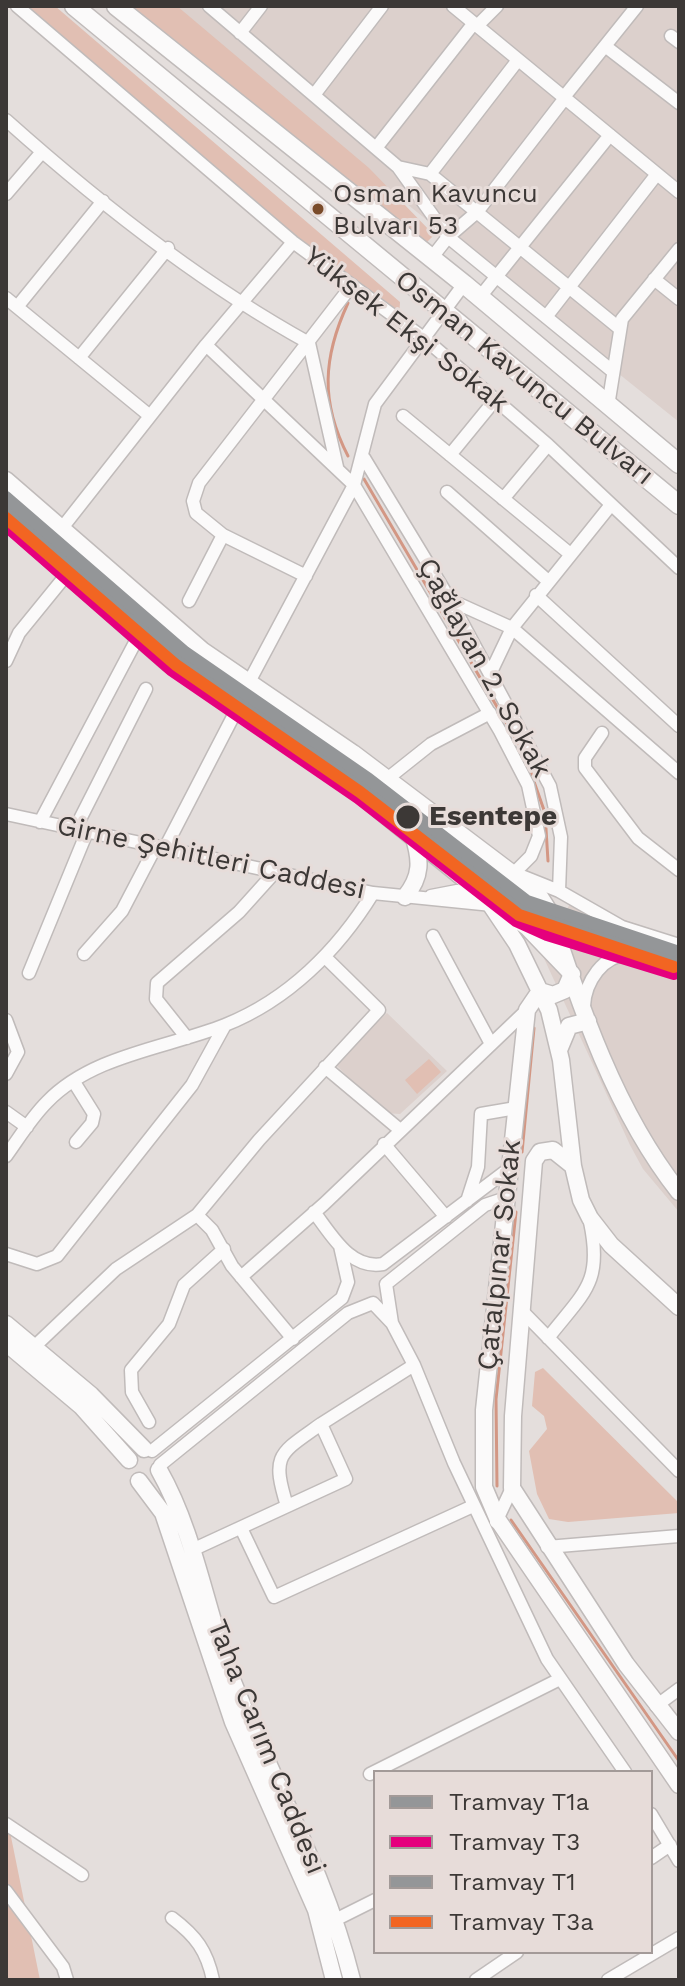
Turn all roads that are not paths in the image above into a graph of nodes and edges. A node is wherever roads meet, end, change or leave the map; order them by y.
1 (17, 6) edge
2 (74, 6) edge
3 (116, 6) edge
4 (209, 6) edge
5 (261, 6) edge
6 (382, 6) edge
7 (453, 6) edge
8 (497, 6) edge
9 (637, 6) edge
10 (475, 24) junction
11 (240, 33) junction
12 (605, 46) junction
13 (518, 60) junction
14 (314, 95) junction
15 (564, 98) junction
16 (679, 103) edge
17 (6, 120) edge
18 (610, 135) junction
19 (376, 148) junction
20 (42, 152) junction
21 (398, 167) junction
22 (430, 174) junction
23 (657, 174) junction
24 (679, 192) edge
25 (6, 194) edge
26 (103, 201) junction
27 (477, 212) junction
28 (448, 237) junction
29 (293, 242) junction
30 (168, 248) junction
31 (522, 249) junction
32 (679, 249) edge
33 (430, 260) junction
34 (497, 277) junction
35 (654, 279) junction
36 (464, 284) junction
37 (352, 285) junction
38 (569, 287) junction
39 (480, 297) junction
40 (6, 298) edge
41 (679, 299) edge
42 (240, 305) junction
43 (17, 307) junction
44 (443, 313) junction
45 (546, 317) junction
46 (619, 328) junction
47 (425, 339) junction
48 (309, 343) junction
49 (206, 345) junction
50 (79, 358) junction
51 (611, 370) junction
52 (495, 400) junction
53 (265, 401) junction
54 (608, 406) junction
55 (150, 416) junction
56 (403, 416) dead end
57 (548, 445) junction
58 (450, 455) junction
59 (364, 458) junction
60 (679, 464) edge
61 (338, 470) junction
62 (6, 480) edge
63 (354, 485) junction
64 (447, 492) dead end
65 (503, 499) junction
66 (679, 505) edge
67 (610, 506) junction
68 (6, 521) edge
69 (62, 528) junction
70 (223, 535) junction
71 (569, 553) junction
72 (679, 568) edge
73 (67, 574) junction
74 (306, 576) junction
75 (547, 580) junction
76 (536, 595) junction
77 (450, 600) junction
78 (189, 601) dead end
79 (6, 624) edge
80 (512, 628) junction
81 (19, 633) junction
82 (138, 637) junction
83 (6, 661) edge
84 (491, 672) junction
85 (249, 682) junction
86 (146, 689) dead end
87 (237, 709) junction
88 (490, 713) junction
89 (679, 726) edge
90 (602, 733) dead end
91 (679, 773) edge
92 (387, 779) junction
93 (6, 814) edge
94 (40, 822) junction
95 (81, 830) junction
96 (413, 835) junction
97 (160, 847) junction
98 (679, 870) edge
99 (275, 872) junction
100 (514, 873) junction
101 (559, 891) junction
102 (373, 893) junction
103 (410, 898) junction
104 (488, 900) junction
105 (433, 936) dead end
106 (679, 945) edge
107 (84, 954) dead end
108 (325, 957) junction
109 (679, 968) edge
110 (29, 973) dead end
111 (572, 974) junction
112 (540, 991) junction
113 (527, 1010) junction
114 (586, 1014) junction
115 (6, 1020) edge
116 (225, 1025) junction
117 (187, 1038) junction
118 (491, 1044) junction
119 (559, 1051) junction
120 (325, 1067) junction
121 (6, 1074) edge
122 (74, 1082) junction
123 (516, 1108) junction
124 (6, 1112) edge
125 (27, 1127) junction
126 (399, 1129) junction
127 (76, 1142) dead end
128 (384, 1144) junction
129 (6, 1156) edge
130 (573, 1166) junction
131 (510, 1168) junction
132 (679, 1192) edge
133 (506, 1198) junction
134 (467, 1201) junction
135 (314, 1212) junction
136 (197, 1215) junction
137 (446, 1217) junction
138 (590, 1218) junction
139 (340, 1246) junction
140 (224, 1249) junction
141 (6, 1254) edge
142 (371, 1266) junction
143 (241, 1277) junction
144 (348, 1282) junction
145 (386, 1284) junction
146 (373, 1303) junction
147 (679, 1307) edge
148 (521, 1310) junction
149 (392, 1323) junction
150 (6, 1324) edge
151 (548, 1338) junction
152 (293, 1339) junction
153 (6, 1343) edge
154 (34, 1347) junction
155 (414, 1365) junction
156 (149, 1422) dead end
157 (321, 1424) junction
158 (154, 1459) junction
159 (129, 1460) junction
160 (679, 1471) edge
161 (139, 1481) junction
162 (512, 1488) junction
163 (287, 1506) junction
164 (473, 1506) junction
165 (498, 1520) junction
166 (241, 1528) junction
167 (487, 1534) junction
168 (679, 1536) edge
169 (547, 1547) junction
170 (192, 1550) junction
171 (560, 1679) junction
172 (679, 1689) edge
173 (656, 1706) junction
174 (679, 1732) edge
175 (378, 1770) edge
176 (624, 1770) edge
177 (373, 1772) edge
178 (370, 1774) dead end
179 (679, 1785) edge
180 (653, 1817) edge
181 (6, 1824) edge
182 (670, 1845) junction
183 (653, 1857) edge
184 (679, 1861) edge
185 (82, 1875) dead end
186 (6, 1891) edge
187 (373, 1901) edge
188 (172, 1918) dead end
189 (335, 1920) junction
190 (679, 1938) edge
191 (653, 1953) edge
192 (514, 1954) edge
193 (652, 1954) edge
194 (67, 1980) edge
195 (213, 1980) edge
196 (334, 1980) edge
197 (352, 1980) edge
198 (476, 1980) edge
199 (608, 1980) edge

1 - 29 street, Yüksek Ekşi Sokak
2 - 44 highway, Osman Kavuncu Bulvarı
3 - 33 highway, Osman Kavuncu Bulvarı
4 - 11 street
5 - 11 street
6 - 14 street
7 - 10 street
8 - 10 street
9 - 12 street
10 - 13 street
10 - 19 street
11 - 14 street
12 - 15 street
12 - 16 street
13 - 15 street
13 - 22 street
14 - 19 street
15 - 18 street
15 - 27 street
17 - 20 street
18 - 23 street
18 - 31 street
19 - 21 street
20 - 25 street
20 - 26 street
21 - 22 street
21 - 28 street
22 - 27 street
23 - 24 street
23 - 38 street
26 - 30 street
26 - 43 street
27 - 28 street
27 - 31 street
28 - 33 street
28 - 34 street
29 - 37 street, Yüksek Ekşi Sokak
29 - 42 street
30 - 42 street
30 - 50 street
31 - 34 street
31 - 38 street
32 - 35 street
33 - 36 highway, Osman Kavuncu Bulvarı
34 - 39 street
34 - 45 street
35 - 41 street
35 - 46 street
36 - 39 highway, Osman Kavuncu Bulvarı
36 - 44 street
37 - 47 street, Yüksek Ekşi Sokak
37 - 48 street
38 - 45 street
38 - 46 street
39 - 54 highway, Osman Kavuncu Bulvarı
40 - 43 street
42 - 48 street
42 - 49 street
43 - 50 street
44 - 47 street
44 - 66 highway, Osman Kavuncu Bulvarı
45 - 51 street
46 - 51 street
47 - 52 street, Yüksek Ekşi Sokak
47 - 59 street
48 - 53 street
48 - 61 street
49 - 53 street, Çağlayan 2. Sokak
49 - 55 street
50 - 55 street
51 - 54 street
52 - 57 street, Yüksek Ekşi Sokak
52 - 58 street
53 - 61 street, Çağlayan 2. Sokak
53 - 70 street
54 - 60 highway, Osman Kavuncu Bulvarı
55 - 69 street
56 - 58 street
57 - 65 street
57 - 67 street, Yüksek Ekşi Sokak
58 - 65 street
59 - 63 street
59 - 77 street, Çağlayan 2. Sokak
61 - 63 street, Çağlayan 2. Sokak
62 - 69 main road
63 - 74 street
63 - 88 street, Çağlayan 2. Sokak
64 - 75 street
65 - 71 street
67 - 71 street
67 - 72 street, Yüksek Ekşi Sokak
68 - 73 main road
69 - 85 main road
70 - 74 street
70 - 78 street
71 - 75 street
73 - 81 street
73 - 82 main road
74 - 85 street
75 - 76 street
76 - 80 street
76 - 89 street
77 - 80 street
77 - 84 street, Çağlayan 2. Sokak
79 - 81 street
80 - 84 street
80 - 91 street
81 - 83 street
82 - 87 main road
82 - 94 street
84 - 101 street, Çağlayan 2. Sokak
85 - 92 main road
86 - 95 street
87 - 96 main road
87 - 97 street
88 - 92 street
88 - 100 street, Çağlayan 2. Sokak
90 - 98 street
92 - 100 main road
93 - 94 street, Girne Şehitleri Caddesi
94 - 95 street, Girne Şehitleri Caddesi
95 - 97 street, Girne Şehitleri Caddesi
95 - 110 street
96 - 103 main road
96 - 104 main road
97 - 99 street, Girne Şehitleri Caddesi
97 - 107 street
99 - 102 street, Girne Şehitleri Caddesi
99 - 117 street
100 - 101 street
100 - 104 main road
100 - 111 main road
101 - 106 street
102 - 103 street, Girne Şehitleri Caddesi
102 - 108 street
103 - 104 street, Girne Şehitleri Caddesi
104 - 111 main road
104 - 112 main road
105 - 118 street
108 - 116 street
108 - 120 street
109 - 114 street
111 - 112 main road
111 - 114 main road
112 - 113 main road, Çatalpınar Sokak
112 - 119 main road
113 - 118 street
113 - 123 main road, Çatalpınar Sokak
114 - 119 main road
114 - 132 main road
115 - 121 street
116 - 117 street
116 - 141 street
117 - 122 street
118 - 126 street
119 - 130 main road
120 - 126 street
120 - 136 street
122 - 125 street
122 - 127 street
123 - 131 main road, Çatalpınar Sokak
123 - 134 street
124 - 125 street
125 - 129 street
126 - 128 street
128 - 135 street
128 - 137 street
130 - 138 main road
130 - 148 main road, Çatalpınar Sokak
131 - 133 main road, Çatalpınar Sokak
131 - 134 street
133 - 145 street
133 - 165 main road, Çatalpınar Sokak
134 - 137 street
135 - 139 street
135 - 143 street
136 - 140 street
136 - 154 street
137 - 142 street
138 - 147 main road
138 - 151 street
139 - 142 street
139 - 144 street
140 - 143 street
140 - 156 street
142 - 144 street
142 - 145 street
143 - 152 street
144 - 146 street
144 - 152 street
145 - 146 street
145 - 149 street
146 - 149 street
146 - 158 street
148 - 151 street
148 - 162 main road, Çatalpınar Sokak
149 - 155 street
150 - 154 main road, Taha Carım Caddesi
151 - 160 street
152 - 158 street
153 - 159 main road
154 - 158 main road, Taha Carım Caddesi
155 - 157 street
155 - 164 street
157 - 163 street
157 - 163 street
158 - 159 main road
158 - 161 main road
158 - 170 main road, Taha Carım Caddesi
159 - 161 main road
161 - 196 main road, Taha Carım Caddesi
162 - 165 street
162 - 169 main road
163 - 166 street
164 - 166 street
164 - 167 street
165 - 167 street
165 - 179 main road, Çatalpınar Sokak
166 - 170 street
167 - 171 street
168 - 169 street
169 - 173 main road
170 - 189 main road, Taha Carım Caddesi
171 - 175 street
171 - 176 street
172 - 173 street
173 - 174 main road
177 - 178 street
180 - 182 street
181 - 185 street
182 - 183 street
182 - 184 street
186 - 194 street
187 - 189 street
188 - 195 street
189 - 197 main road, Taha Carım Caddesi
190 - 191 street
192 - 198 street
193 - 199 street

